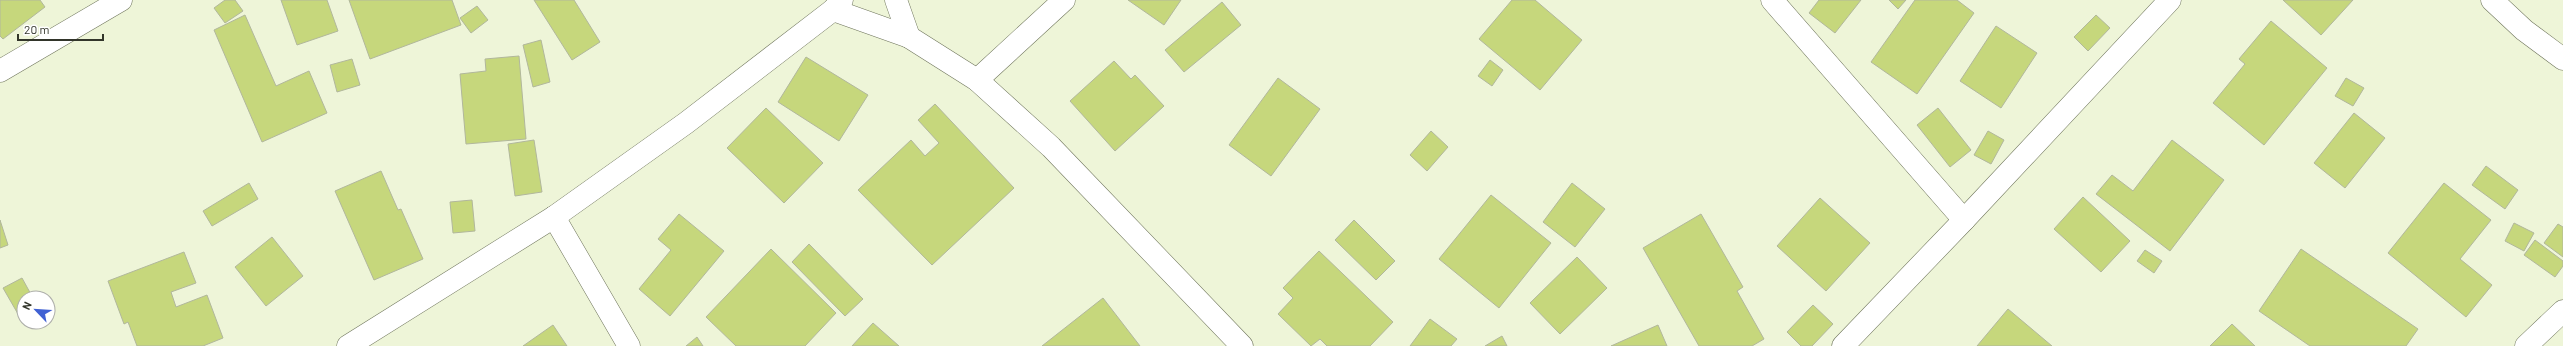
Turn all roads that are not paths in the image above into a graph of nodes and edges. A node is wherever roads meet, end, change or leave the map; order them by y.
1 (120, 0) edge
2 (896, 0) edge
3 (1064, 0) edge
4 (1772, 0) edge
5 (2170, 0) edge
6 (2492, 0) edge
7 (838, 5) edge
8 (909, 37) junction
9 (2563, 59) edge
10 (0, 71) edge
11 (977, 80) junction
12 (554, 217) junction
13 (1964, 220) junction
14 (2563, 311) edge
15 (348, 346) edge
16 (628, 346) edge
17 (1242, 346) edge
18 (1843, 346) edge
19 (2526, 346) edge

1 - 10 street
2 - 8 street
3 - 11 street
4 - 13 street
5 - 13 street
6 - 9 street
7 - 8 street
7 - 12 street
8 - 11 street
11 - 17 street
12 - 15 street
12 - 16 street
13 - 18 street
14 - 19 street

